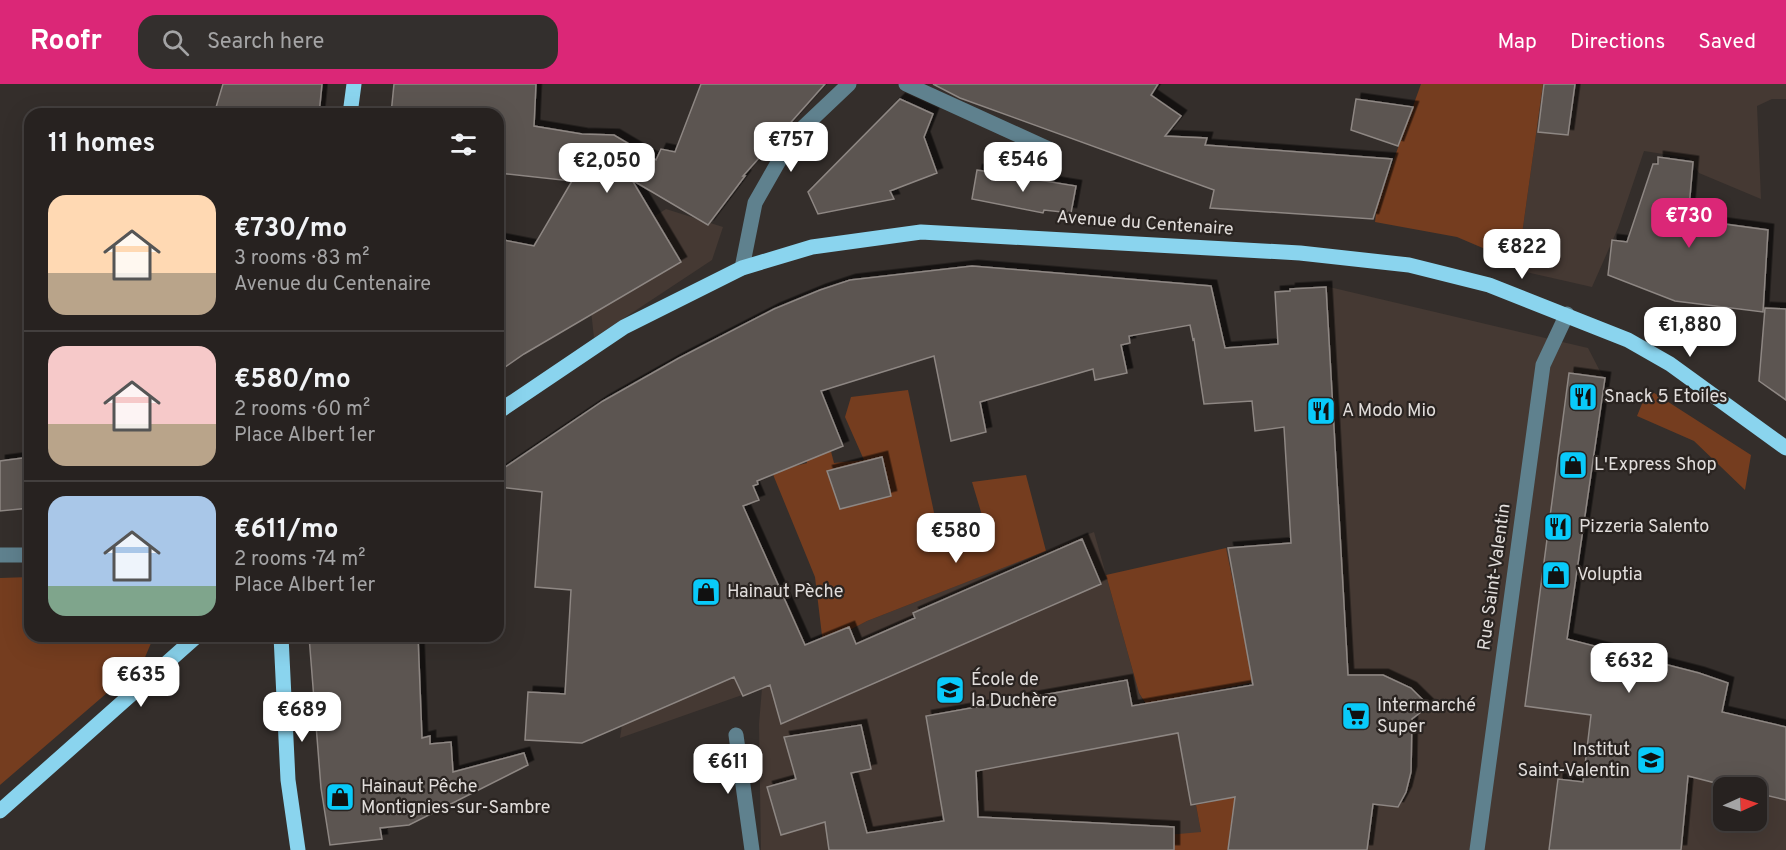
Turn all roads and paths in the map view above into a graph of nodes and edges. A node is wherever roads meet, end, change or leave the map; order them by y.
1 (354, 84) edge
2 (849, 84) edge
3 (906, 84) edge
4 (351, 108) edge
5 (1049, 149) dead end
6 (742, 268) junction
7 (1568, 315) junction
8 (504, 408) edge
9 (1786, 448) edge
10 (0, 555) edge
11 (24, 555) edge
12 (190, 642) edge
13 (281, 642) edge
14 (736, 735) dead end
15 (0, 811) edge
16 (298, 850) edge
17 (752, 850) edge
18 (1478, 850) edge

1 - 4 main road
2 - 6 street
3 - 5 street
6 - 7 main road, Avenue du Centenaire
6 - 8 main road, Avenue du Centenaire
7 - 9 main road, Avenue du Centenaire
7 - 18 street, Rue Saint-Valentin
10 - 11 street
12 - 15 main road
13 - 16 main road
14 - 17 street

